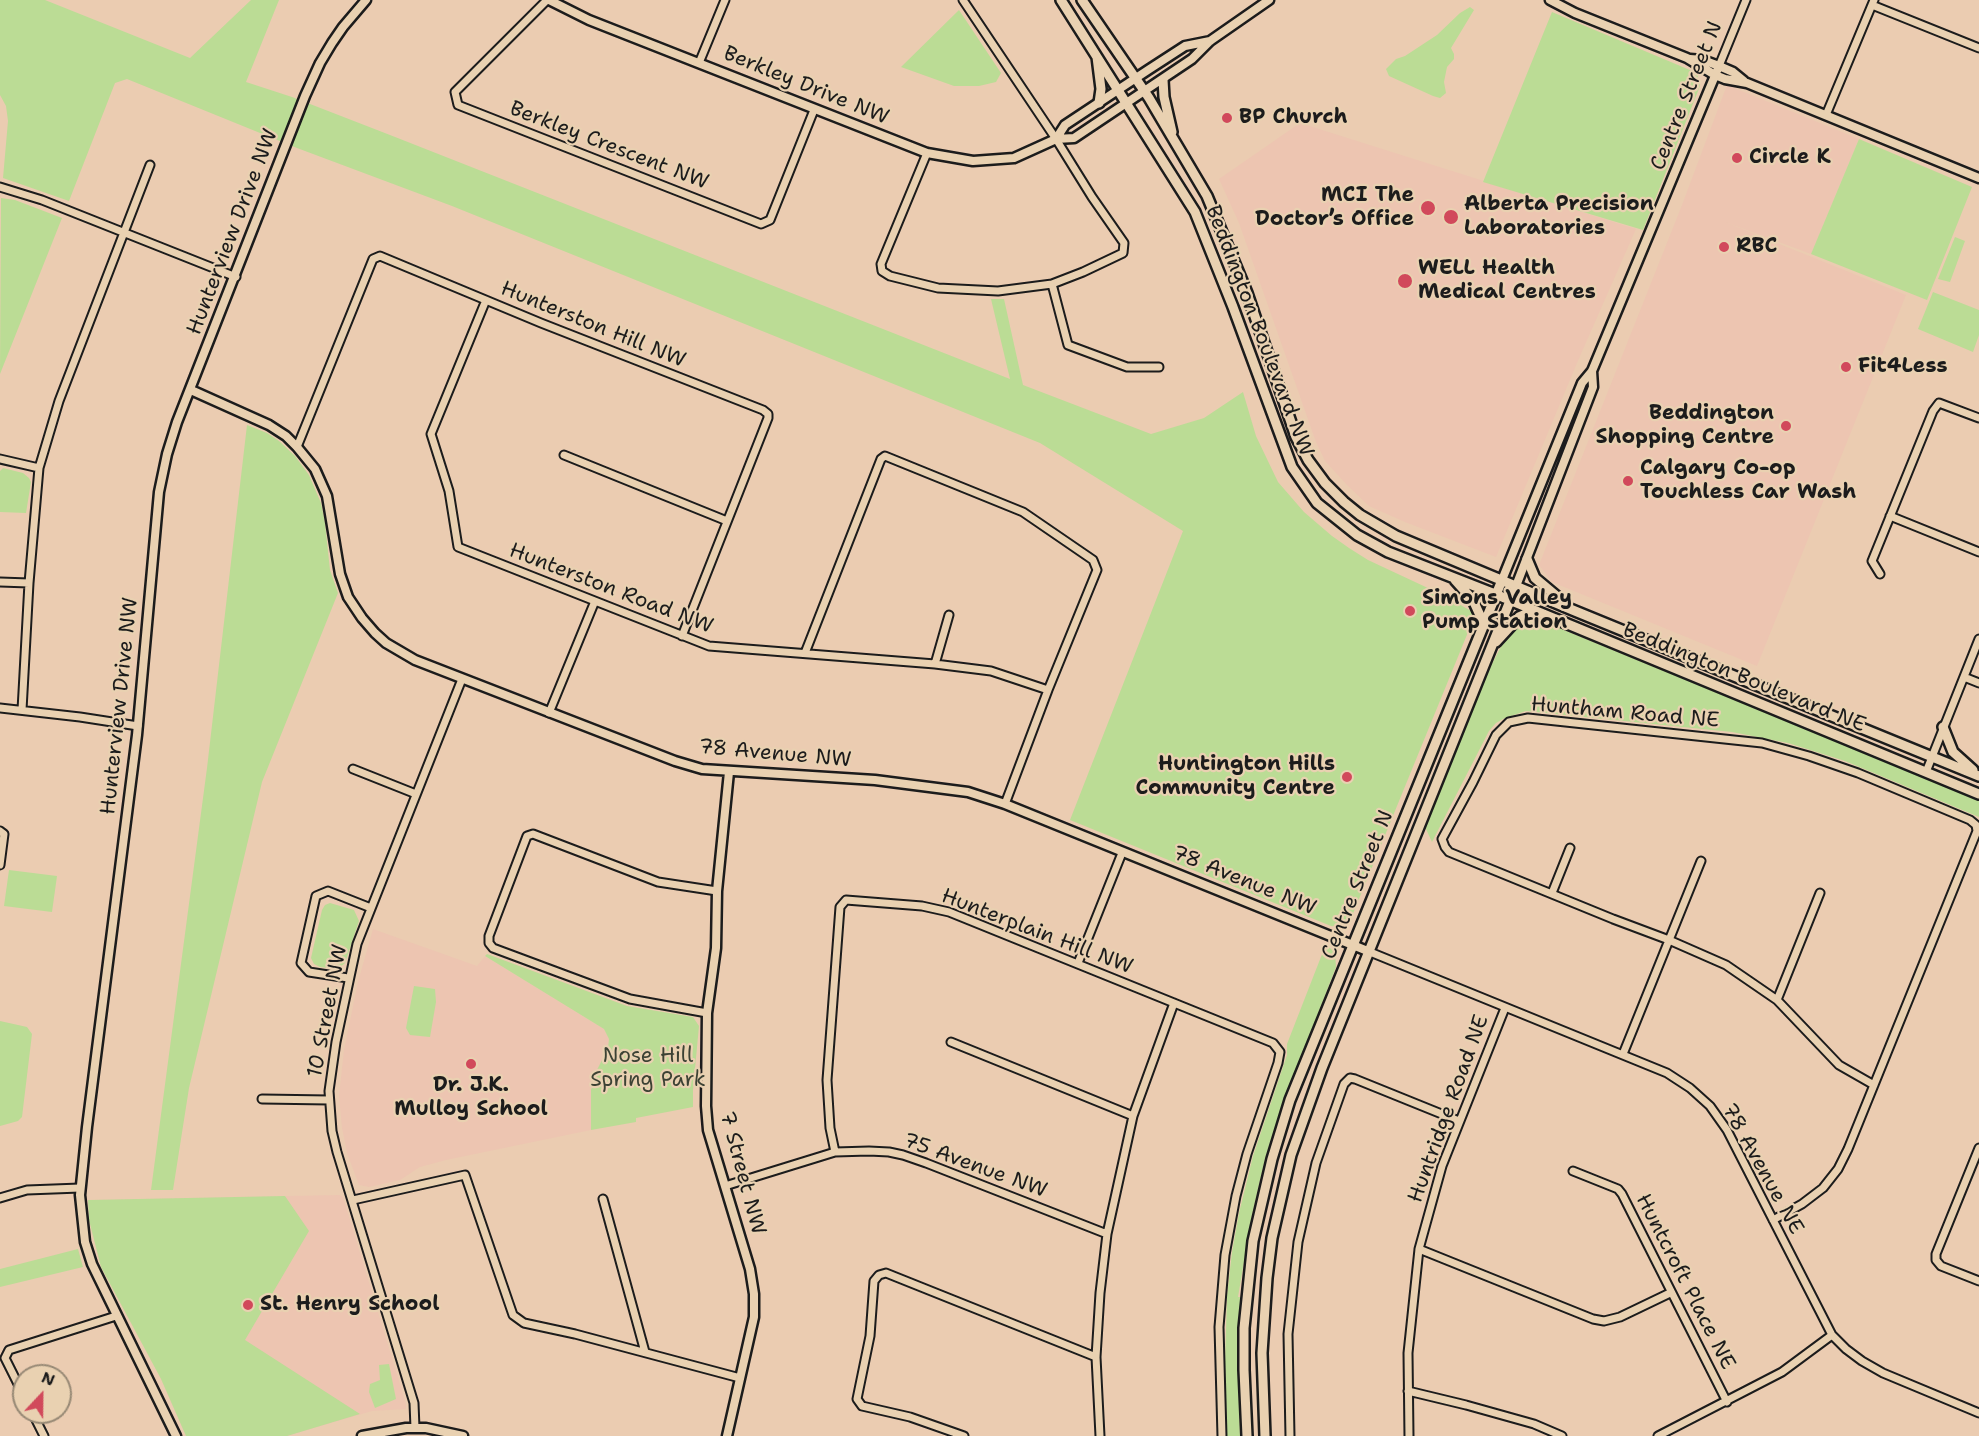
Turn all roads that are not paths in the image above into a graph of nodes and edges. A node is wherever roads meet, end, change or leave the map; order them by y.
1 (366, 0) edge
2 (548, 0) edge
3 (724, 0) edge
4 (963, 0) edge
5 (1061, 0) edge
6 (1082, 0) edge
7 (1269, 0) edge
8 (1550, 0) edge
9 (1746, 0) edge
10 (1873, 2) edge
11 (1210, 41) junction
12 (1979, 48) edge
13 (1097, 54) junction
14 (699, 63) junction
15 (1717, 71) junction
16 (1136, 78) junction
17 (1163, 80) junction
18 (1119, 89) junction
19 (1144, 91) junction
20 (1127, 102) junction
21 (1099, 103) junction
22 (814, 110) junction
23 (1826, 115) junction
24 (1173, 138) junction
25 (1056, 139) junction
26 (927, 153) junction
27 (150, 165) dead end
28 (1979, 178) edge
29 (0, 187) edge
30 (123, 233) junction
31 (236, 277) junction
32 (1052, 284) junction
33 (486, 300) junction
34 (1159, 367) dead end
35 (1592, 371) junction
36 (191, 390) junction
37 (1979, 418) edge
38 (297, 447) junction
39 (564, 456) dead end
40 (0, 459) edge
41 (39, 468) junction
42 (1890, 516) junction
43 (727, 521) junction
44 (1979, 552) edge
45 (1527, 559) junction
46 (1880, 574) dead end
47 (1454, 578) junction
48 (0, 582) edge
49 (29, 583) junction
50 (1509, 583) junction
51 (1495, 594) junction
52 (1510, 600) junction
53 (595, 601) junction
54 (1533, 611) junction
55 (1575, 611) junction
56 (949, 615) dead end
57 (1483, 622) junction
58 (682, 636) junction
59 (1979, 639) edge
60 (1490, 648) junction
61 (805, 653) junction
62 (935, 664) junction
63 (1964, 677) junction
64 (462, 679) junction
65 (1979, 683) edge
66 (1048, 690) junction
67 (0, 708) edge
68 (22, 710) junction
69 (549, 713) junction
70 (138, 726) junction
71 (1943, 727) junction
72 (1932, 756) junction
73 (352, 769) dead end
74 (729, 772) junction
75 (1926, 772) junction
76 (1979, 775) edge
77 (416, 794) junction
78 (1979, 794) edge
79 (1005, 804) junction
80 (0, 831) edge
81 (1570, 848) dead end
82 (1122, 853) junction
83 (1701, 861) dead end
84 (0, 865) edge
85 (717, 891) junction
86 (1552, 893) junction
87 (1820, 893) dead end
88 (370, 908) junction
89 (1669, 940) junction
90 (1353, 945) junction
91 (1370, 952) junction
92 (1078, 963) junction
93 (348, 978) junction
94 (1777, 1000) junction
95 (1174, 1003) junction
96 (1504, 1008) junction
97 (707, 1013) junction
98 (951, 1042) dead end
99 (1623, 1054) junction
100 (1874, 1085) junction
101 (262, 1099) dead end
102 (329, 1100) junction
103 (1133, 1116) junction
104 (1459, 1121) junction
105 (1979, 1148) edge
106 (835, 1152) junction
107 (1573, 1171) dead end
108 (725, 1186) junction
109 (80, 1188) junction
110 (0, 1198) edge
111 (603, 1199) dead end
112 (353, 1200) junction
113 (1773, 1220) junction
114 (1107, 1234) junction
115 (1419, 1249) junction
116 (1979, 1281) edge
117 (1670, 1293) junction
118 (116, 1316) junction
119 (1832, 1335) junction
120 (645, 1352) junction
121 (1096, 1357) junction
122 (12, 1372) edge
123 (740, 1378) junction
124 (1408, 1391) junction
125 (1727, 1402) junction
126 (1979, 1413) edge
127 (415, 1428) junction
128 (176, 1436) edge
129 (362, 1436) edge
130 (464, 1436) edge
131 (727, 1436) edge
132 (964, 1436) edge
133 (1100, 1436) edge
134 (1222, 1436) edge
135 (1247, 1436) edge
136 (1265, 1436) edge
137 (1290, 1436) edge
138 (1409, 1436) edge
139 (1562, 1436) edge
140 (1658, 1436) edge

1 - 31 street, Hunterview Drive NW
2 - 14 street, Berkley Drive NW
2 - 22 street, Berkley Crescent NW
3 - 14 street
4 - 25 street
5 - 13 main road, Beddington Boulevard NW
6 - 16 main road, Beddington Boulevard NW
7 - 11 street
8 - 15 street
9 - 15 street, Centre Street N
10 - 12 street
10 - 23 street
11 - 16 street, Berkley Drive NW
11 - 17 street, Berkley Drive NW
13 - 18 main road, Beddington Boulevard NW
13 - 21 main road
14 - 22 street, Berkley Drive NW
15 - 23 street
15 - 35 street, Centre Street N
16 - 18 street, Berkley Drive NW
16 - 19 main road, Beddington Boulevard NW
17 - 19 street, Berkley Drive NW
17 - 24 main road
18 - 20 main road, Beddington Boulevard NW
18 - 21 street, Berkley Drive NW
19 - 20 street, Berkley Drive NW
19 - 24 main road, Beddington Boulevard NW
20 - 25 street, Berkley Drive NW
20 - 47 main road, Beddington Boulevard NW
21 - 25 street, Berkley Drive NW
22 - 26 street, Berkley Drive NW
23 - 28 street
24 - 50 main road, Beddington Boulevard NW
25 - 26 street, Berkley Drive NW
25 - 32 street
26 - 32 street
27 - 30 street
29 - 30 street
30 - 31 street
30 - 41 street
31 - 36 street, Hunterview Drive NW
32 - 34 street
33 - 38 street, Hunterston Hill NW
33 - 43 street, Hunterston Hill NW
33 - 53 street, Hunterston Road NW
35 - 45 street, Centre Street N
35 - 50 street, Centre Street N
36 - 38 street, 78 Avenue NW
36 - 70 street, Hunterview Drive NW
37 - 42 street
38 - 64 street, 78 Avenue NW
39 - 43 street
40 - 41 street
41 - 49 street
42 - 44 street
42 - 46 street
43 - 58 street, Hunterston Hill NW
45 - 50 street, Centre Street N
45 - 55 main road
47 - 51 main road, Beddington Boulevard NW
47 - 57 main road
48 - 49 street
49 - 68 street
50 - 51 main road, Centre Street N
50 - 52 main road, Centre Street N
50 - 55 main road, Beddington Boulevard NE
51 - 52 main road, Beddington Boulevard NE
51 - 57 main road, Centre Street N
52 - 54 main road, Beddington Boulevard NE
52 - 60 main road, Centre Street N
53 - 58 street, Hunterston Road NW
53 - 69 street
54 - 60 main road
54 - 75 main road, Beddington Boulevard NE
55 - 72 main road, Beddington Boulevard NE
56 - 62 street
57 - 90 main road, Centre Street N
58 - 61 street, Hunterston Road NW
59 - 63 street
60 - 91 main road, Centre Street N
61 - 62 street, Hunterston Road NW
61 - 66 street
62 - 66 street, Hunterston Road NW
63 - 65 street
63 - 71 street
64 - 69 street, 78 Avenue NW
64 - 77 street, 10 Street NW
66 - 79 street
67 - 68 street
68 - 70 street
69 - 74 street, 78 Avenue NW
70 - 109 street, Hunterview Drive NW
71 - 72 street
71 - 76 main road
72 - 75 street
72 - 76 main road, Beddington Boulevard NE
73 - 77 street
74 - 79 street, 78 Avenue NW
74 - 85 street, 7 Street NW
75 - 78 main road, Beddington Boulevard NE
77 - 88 street, 10 Street NW
79 - 82 street, 78 Avenue NW
80 - 84 street
81 - 86 street
82 - 90 street, 78 Avenue NW
82 - 92 street
83 - 89 street
85 - 97 street, 7 Street NW
85 - 97 street
86 - 89 street, Huntham Road NE
86 - 100 street, Huntham Road NE
87 - 94 street
88 - 93 street, 10 Street NW
88 - 93 street
89 - 94 street, Huntham Road NE
89 - 99 street
90 - 91 street, 78 Avenue NW
90 - 135 main road, Centre Street N
91 - 96 street, 78 Avenue NE
91 - 136 main road, Centre Street N
92 - 95 street, Hunterplain Hill NW
92 - 106 street, Hunterplain Hill NW
93 - 102 street, 10 Street NW
94 - 100 street, Huntham Road NE
95 - 103 street
95 - 134 street, Hunterplain Hill NW
96 - 99 street, 78 Avenue NE
96 - 104 street, Huntridge Road NE
97 - 108 street, 7 Street NW
98 - 103 street
99 - 113 street, 78 Avenue NE
100 - 113 street, Huntham Road NE
101 - 102 street
102 - 112 street, 10 Street NW
103 - 114 street
104 - 115 street, Huntridge Road NE
104 - 137 street
105 - 116 street
106 - 108 street, 75 Avenue NW
106 - 114 street, 75 Avenue NW
107 - 117 street, Huntcroft Place NE
108 - 123 street, 7 Street NW
109 - 110 street
109 - 118 street, Hunterview Drive NW
111 - 120 street
112 - 120 street
112 - 127 street, 10 Street NW
113 - 119 street, 78 Avenue NE
114 - 121 street
115 - 117 street
115 - 124 street, Huntridge Road NE
117 - 125 street, Huntcroft Place NE
118 - 122 street
118 - 128 street, Hunterview Drive NW
119 - 125 street
119 - 126 street, 78 Avenue NE
120 - 123 street
121 - 132 street
121 - 133 street
123 - 131 street, 7 Street NW
124 - 138 street, Huntridge Road NE
124 - 139 street
125 - 140 street
127 - 129 street
127 - 130 street

